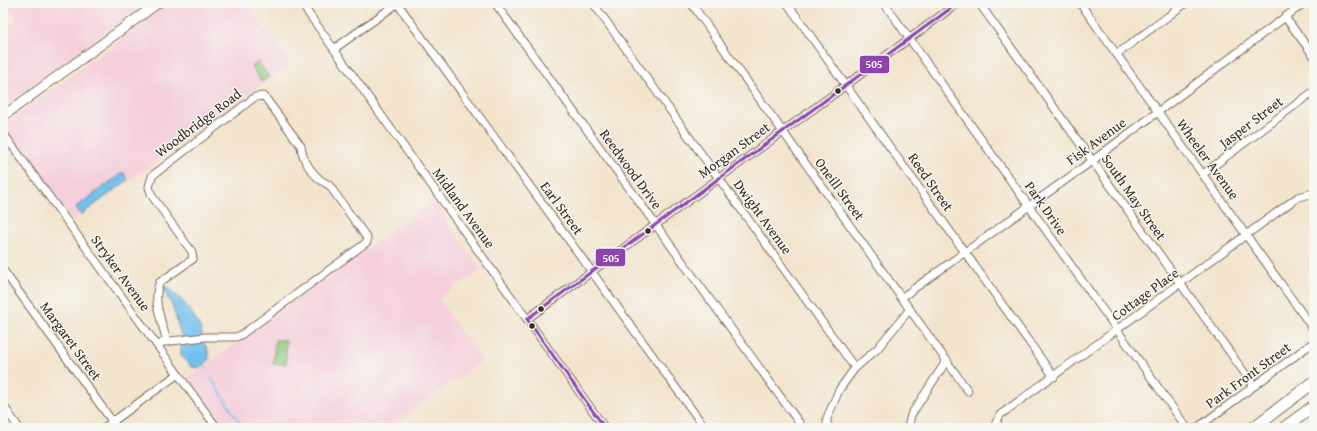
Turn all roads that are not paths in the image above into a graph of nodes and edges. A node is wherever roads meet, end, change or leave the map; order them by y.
1 (158, 3) edge
2 (301, 3) edge
3 (398, 3) edge
4 (495, 3) edge
5 (593, 3) edge
6 (691, 3) edge
7 (787, 3) edge
8 (884, 3) edge
9 (958, 3) edge
10 (980, 3) edge
11 (1080, 3) edge
12 (1186, 3) edge
13 (1304, 3) edge
14 (1285, 16) junction
15 (909, 39) junction
16 (334, 49) junction
17 (1117, 54) junction
18 (1314, 56) edge
19 (846, 85) junction
20 (1314, 91) edge
21 (1158, 112) junction
22 (3, 116) edge
23 (783, 131) junction
24 (3, 133) edge
25 (1092, 161) junction
26 (1203, 174) junction
27 (719, 178) junction
28 (1314, 193) edge
29 (1028, 206) junction
30 (655, 225) junction
31 (1247, 236) junction
32 (965, 252) junction
33 (3, 270) edge
34 (592, 271) junction
35 (1180, 284) junction
36 (901, 298) junction
37 (910, 309) junction
38 (527, 319) junction
39 (1116, 330) junction
40 (1314, 330) edge
41 (167, 342) junction
42 (1314, 342) edge
43 (158, 346) junction
44 (947, 360) junction
45 (855, 368) junction
46 (178, 374) junction
47 (1054, 377) junction
48 (1314, 382) edge
49 (1254, 386) junction
50 (968, 391) dead end
51 (3, 405) edge
52 (1314, 406) edge
53 (113, 422) junction
54 (996, 425) edge
55 (20, 428) edge
56 (104, 428) edge
57 (117, 428) edge
58 (217, 428) edge
59 (605, 428) edge
60 (705, 428) edge
61 (803, 428) edge
62 (827, 428) edge
63 (908, 428) edge
64 (1187, 428) edge
65 (1197, 428) edge
66 (1253, 428) edge
67 (1284, 428) edge

1 - 22 main road
2 - 16 street, Midland Avenue
3 - 16 street
3 - 34 street, Earl Street
4 - 30 street, Reedwood Drive
5 - 27 street, Dwight Avenue
6 - 23 street, Oneill Street
7 - 19 street, Reed Street
8 - 15 street, Park Drive
9 - 15 street, Morgan Street
10 - 25 street, South May Street
11 - 17 street, Wheeler Avenue
12 - 17 street
13 - 14 street, Fisk Avenue
14 - 18 street
14 - 21 street, Fisk Avenue
15 - 19 street, Morgan Street
15 - 29 street, Park Drive
16 - 38 street, Midland Avenue
17 - 21 street, Wheeler Avenue
19 - 23 street, Morgan Street
19 - 32 street, Reed Street
20 - 26 street, Jasper Street
21 - 25 street, Fisk Avenue
21 - 26 street, Wheeler Avenue
23 - 27 street, Morgan Street
23 - 36 street, Oneill Street
24 - 43 street, Stryker Avenue
25 - 29 street, Fisk Avenue
25 - 35 street, South May Street
26 - 31 street, Wheeler Avenue
27 - 30 street, Morgan Street
27 - 45 street, Dwight Avenue
28 - 31 street, Cottage Place
29 - 32 street, Fisk Avenue
29 - 39 street, Park Drive
30 - 34 street, Morgan Street
30 - 61 street, Reedwood Drive
31 - 35 street, Cottage Place
31 - 40 street, Wheeler Avenue
32 - 36 street, Fisk Avenue
32 - 47 street, Reed Street
33 - 53 street, Margaret Street
34 - 38 street, Morgan Street
34 - 60 street, Earl Street
35 - 39 street, Cottage Place
35 - 49 street, South May Street
36 - 37 street, Oneill Street
37 - 44 street, Oneill Street
37 - 45 street
38 - 59 street, Midland Avenue
39 - 47 street, Cottage Place
39 - 64 street, Park Drive
41 - 41 street, Woodbridge Road
41 - 43 street, Woodbridge Road
42 - 49 street, Park Front Street
43 - 46 street, Stryker Avenue
44 - 50 street, Oneill Street
44 - 63 street
45 - 62 street
46 - 53 street
46 - 58 street, Stryker Avenue
47 - 54 street, Cottage Place
48 - 66 highway
49 - 65 street, Park Front Street
51 - 55 street
52 - 67 highway
53 - 56 street
53 - 57 street, Margaret Street

